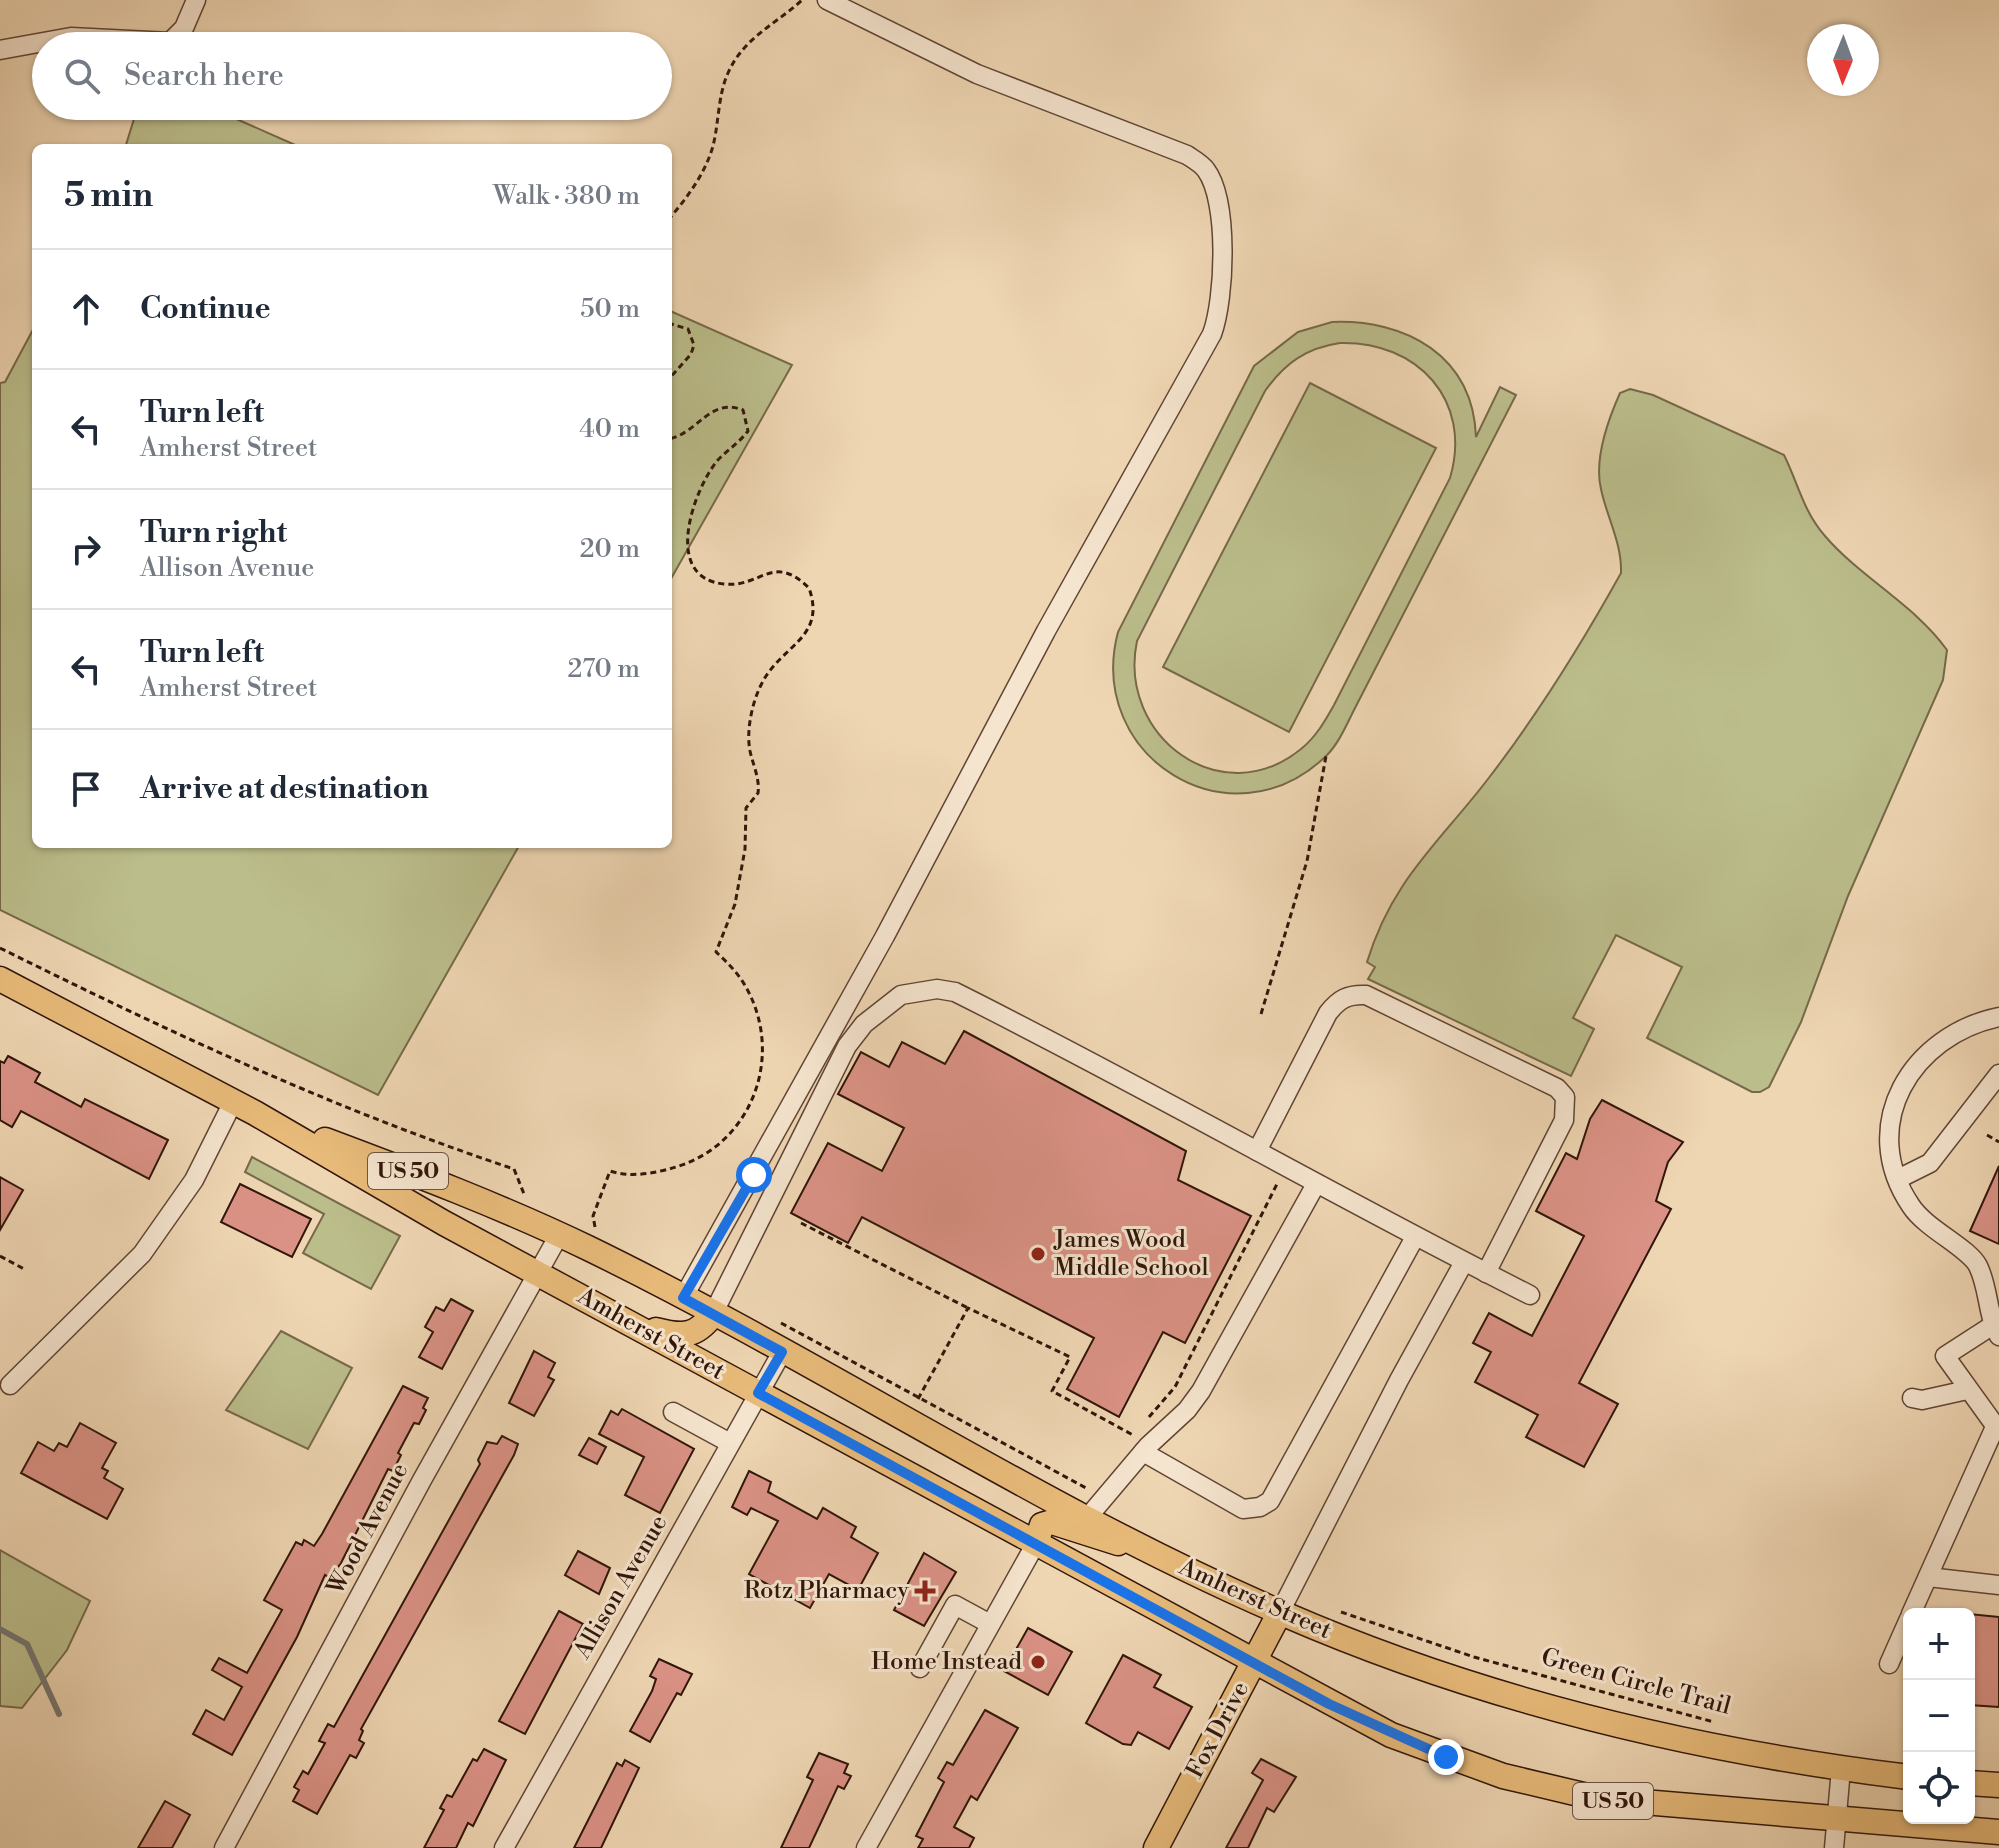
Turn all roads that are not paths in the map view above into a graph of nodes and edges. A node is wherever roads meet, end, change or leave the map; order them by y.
1 (196, 0) edge
2 (827, 0) edge
3 (180, 32) edge
4 (32, 44) edge
5 (0, 50) edge
6 (0, 979) edge
7 (1999, 1017) edge
8 (1999, 1074) edge
9 (244, 1108) junction
10 (1257, 1151) junction
11 (1898, 1179) junction
12 (1316, 1184) junction
13 (559, 1235) junction
14 (1415, 1237) junction
15 (1464, 1262) junction
16 (1486, 1273) junction
17 (540, 1274) junction
18 (1530, 1295) dead end
19 (683, 1298) junction
20 (1994, 1305) edge
21 (713, 1314) junction
22 (627, 1322) junction
23 (1996, 1331) edge
24 (782, 1352) junction
25 (10, 1385) dead end
26 (1967, 1390) junction
27 (758, 1393) junction
28 (1912, 1398) dead end
29 (673, 1412) dead end
30 (1997, 1429) edge
31 (730, 1443) junction
32 (1143, 1452) junction
33 (1088, 1517) junction
34 (1036, 1543) junction
35 (1148, 1549) junction
36 (1928, 1577) junction
37 (1999, 1585) edge
38 (1914, 1608) edge
39 (1280, 1612) junction
40 (990, 1624) junction
41 (1903, 1632) edge
42 (1254, 1663) junction
43 (1889, 1664) dead end
44 (920, 1668) dead end
45 (1841, 1769) junction
46 (1903, 1776) edge
47 (1975, 1783) edge
48 (1999, 1785) edge
49 (1837, 1821) junction
50 (1999, 1832) edge
51 (224, 1848) edge
52 (504, 1848) edge
53 (866, 1848) edge
54 (1156, 1848) edge
55 (1834, 1848) edge

1 - 3 street
2 - 19 street
4 - 5 street
6 - 9 main road, Amherst Street / US 50
7 - 11 street
8 - 11 street
9 - 13 main road, Amherst Street / US 50
9 - 17 main road, Amherst Street / US 50
9 - 25 street
10 - 12 street
10 - 16 street
10 - 21 street
11 - 20 street
12 - 14 street
12 - 32 street
13 - 17 street, Wood Avenue
13 - 19 main road, Amherst Street / US 50
14 - 15 street
14 - 32 street
15 - 16 street
15 - 39 street
16 - 18 street
17 - 22 main road, Amherst Street / US 50
17 - 51 street, Wood Avenue
19 - 21 main road, Amherst Street / US 50
20 - 23 street
21 - 22 main road
21 - 24 main road, Amherst Street / US 50
22 - 27 main road, Amherst Street / US 50
23 - 26 street
24 - 27 street, Allison Avenue
24 - 33 main road, Amherst Street / US 50
26 - 28 street
26 - 30 street
27 - 31 street, Allison Avenue
27 - 34 main road, Amherst Street / US 50
29 - 31 street
30 - 36 street
31 - 52 street, Allison Avenue
32 - 33 street
33 - 35 main road, Amherst Street / US 50
34 - 35 main road
34 - 40 street
34 - 42 main road, Amherst Street / US 50
35 - 39 main road, Amherst Street / US 50
36 - 37 street
36 - 38 street
39 - 42 main road, Fox Drive
39 - 45 main road, Amherst Street / US 50
40 - 44 street
40 - 53 street
41 - 43 street
42 - 49 main road, Amherst Street / US 50
42 - 54 main road, Fox Drive
45 - 46 main road, Amherst Street / US 50
45 - 49 street
47 - 48 main road
49 - 50 main road, Amherst Street / US 50
49 - 55 street

